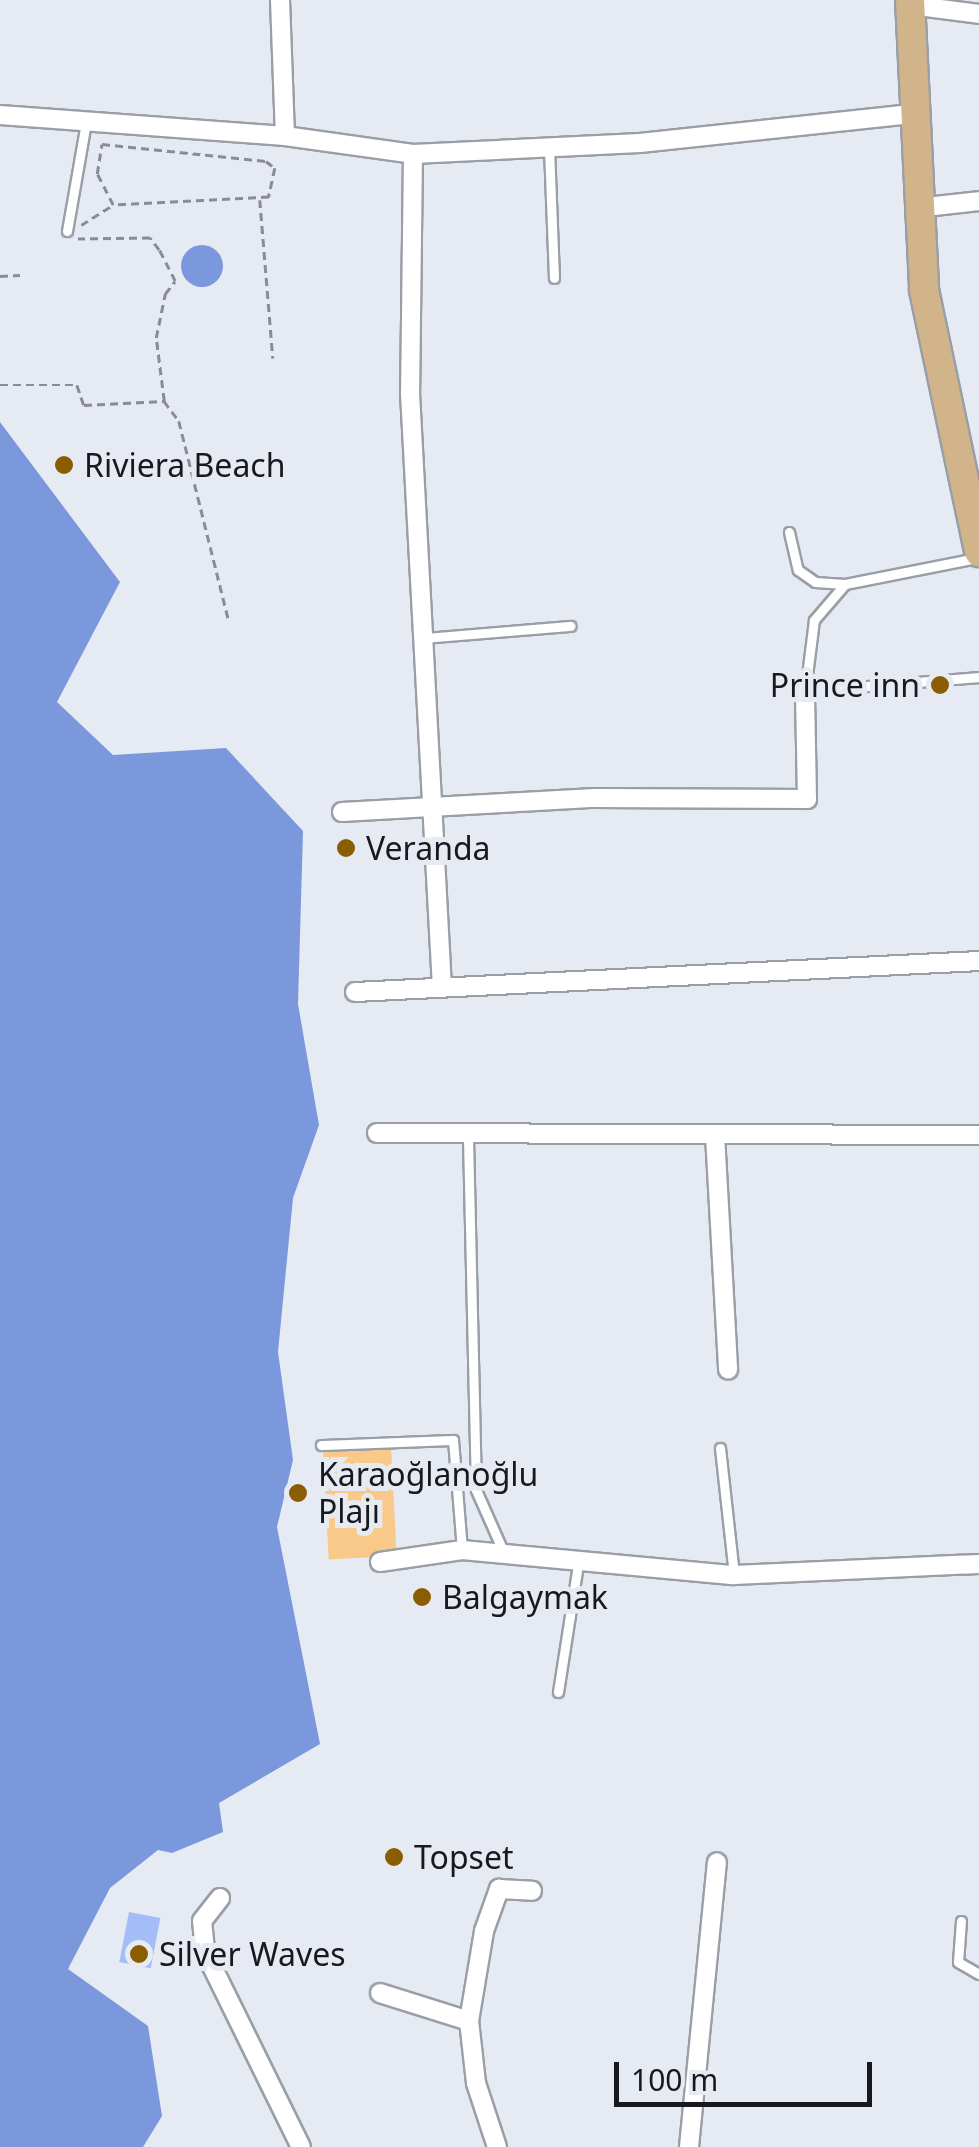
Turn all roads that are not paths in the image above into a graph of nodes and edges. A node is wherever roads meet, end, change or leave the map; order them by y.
1 (280, 0) edge
2 (910, 2) edge
3 (979, 14) edge
4 (910, 114) junction
5 (0, 115) edge
6 (86, 122) junction
7 (285, 136) junction
8 (549, 148) junction
9 (413, 154) junction
10 (979, 201) edge
11 (916, 208) junction
12 (70, 234) road end
13 (554, 278) dead end
14 (790, 532) dead end
15 (979, 555) edge
16 (846, 584) junction
17 (570, 626) dead end
18 (422, 638) junction
19 (979, 677) edge
20 (804, 692) junction
21 (431, 804) junction
22 (342, 812) dead end
23 (979, 961) edge
24 (442, 987) junction
25 (356, 992) dead end
26 (377, 1133) dead end
27 (979, 1135) edge
28 (715, 1136) junction
29 (468, 1138) junction
30 (728, 1370) dead end
31 (321, 1446) dead end
32 (720, 1448) dead end
33 (462, 1550) junction
34 (504, 1553) junction
35 (380, 1562) dead end
36 (578, 1564) junction
37 (979, 1564) edge
38 (734, 1576) junction
39 (558, 1692) dead end
40 (717, 1862) dead end
41 (532, 1891) dead end
42 (220, 1898) dead end
43 (961, 1921) dead end
44 (979, 1974) edge
45 (380, 1993) dead end
46 (469, 2020) junction
47 (301, 2147) edge
48 (497, 2147) edge
49 (689, 2147) edge

1 - 7 street
2 - 3 street
2 - 4 main road
4 - 8 street
4 - 11 main road
5 - 6 street
6 - 7 street
6 - 12 lane
7 - 9 street
8 - 9 street
8 - 13 lane
9 - 18 street
10 - 11 street
11 - 15 main road
14 - 16 lane
15 - 16 lane
16 - 20 lane
17 - 18 lane
18 - 21 street
19 - 20 lane
20 - 21 street
21 - 22 street
21 - 24 street
23 - 24 street
24 - 25 street
26 - 29 street
27 - 28 street
28 - 29 street
28 - 30 street
29 - 34 lane
31 - 33 lane
32 - 38 lane
33 - 34 street
33 - 35 street
34 - 36 street
36 - 38 street
36 - 39 lane
37 - 38 street
40 - 49 street
41 - 46 street
42 - 47 street
43 - 44 lane
45 - 46 street
46 - 48 street

